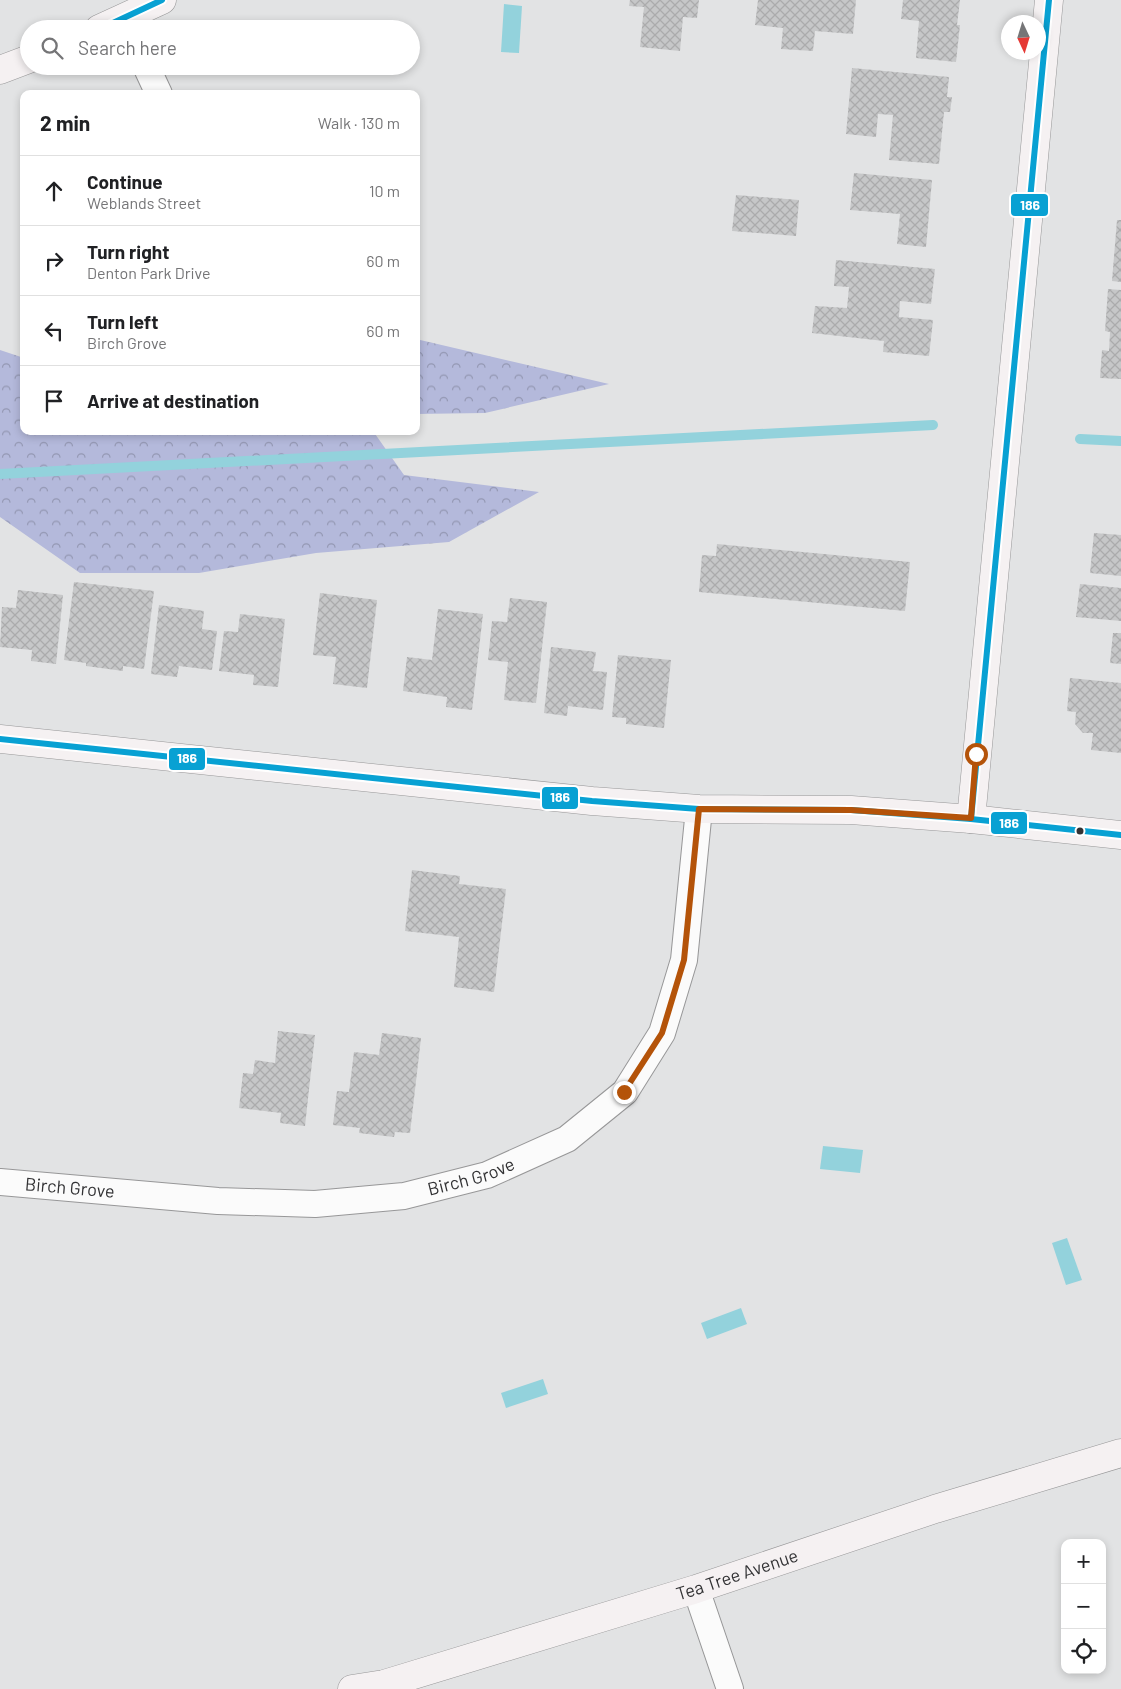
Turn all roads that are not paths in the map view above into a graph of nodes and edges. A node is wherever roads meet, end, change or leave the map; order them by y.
1 (162, 0) edge
2 (1049, 0) edge
3 (125, 15) edge
4 (20, 63) edge
5 (0, 70) edge
6 (150, 75) edge
7 (157, 90) edge
8 (0, 739) edge
9 (699, 809) junction
10 (971, 818) junction
11 (1121, 835) edge
12 (0, 1182) edge
13 (1121, 1453) edge
14 (696, 1589) junction
15 (352, 1689) edge
16 (730, 1689) edge

1 - 3 street
2 - 10 street
4 - 5 street
6 - 7 street
8 - 9 street
9 - 10 street
9 - 12 street, Birch Grove
10 - 11 street
13 - 14 street, Tea Tree Avenue
14 - 15 street, Tea Tree Avenue
14 - 16 street

